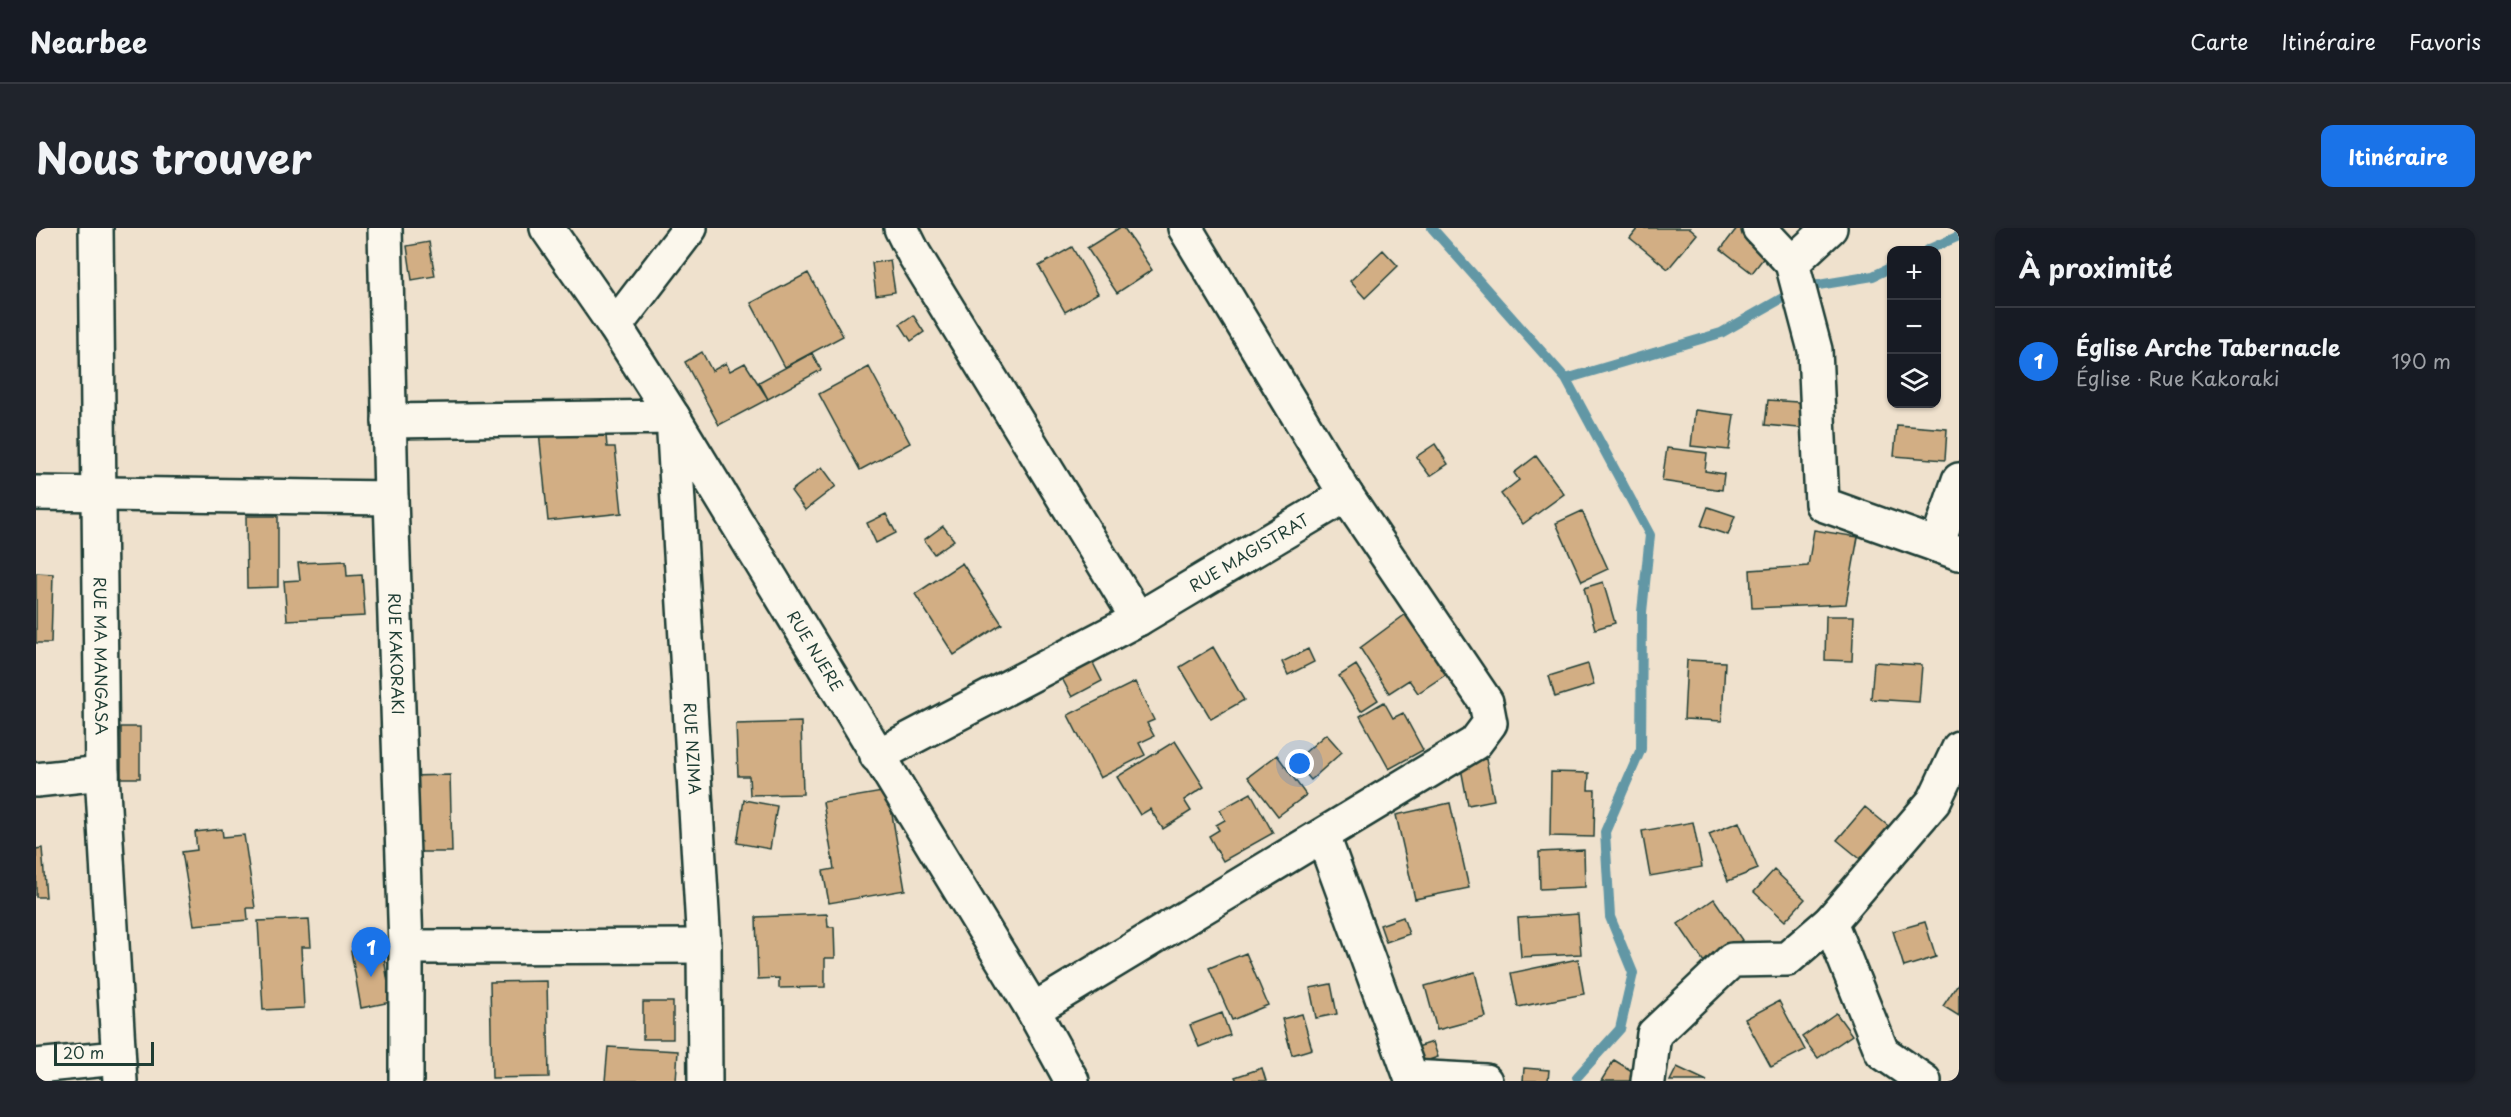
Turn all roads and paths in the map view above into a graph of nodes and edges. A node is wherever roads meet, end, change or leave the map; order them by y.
1 (96, 228) edge
2 (384, 228) edge
3 (547, 228) edge
4 (690, 228) edge
5 (901, 228) edge
6 (1185, 228) edge
7 (1759, 228) edge
8 (1830, 228) edge
9 (1792, 263) junction
10 (615, 326) junction
11 (673, 417) junction
12 (389, 421) junction
13 (1959, 480) edge
14 (36, 493) edge
15 (99, 495) junction
16 (1346, 495) junction
17 (391, 498) junction
18 (1948, 549) edge
19 (1138, 619) junction
20 (1959, 748) edge
21 (877, 756) junction
22 (102, 773) junction
23 (36, 780) edge
24 (1947, 806) edge
25 (1323, 836) junction
26 (1830, 922) junction
27 (704, 946) junction
28 (406, 947) junction
29 (1033, 1010) junction
30 (36, 1066) edge
31 (118, 1070) edge
32 (406, 1081) edge
33 (705, 1081) edge
34 (1072, 1081) edge
35 (1485, 1081) edge
36 (1648, 1081) edge
37 (1924, 1081) edge

1 - 15 street, RUE MA MANGASA
2 - 12 street, RUE KAKORAKI
3 - 10 street, RUE NJERE
4 - 10 street
5 - 19 street
6 - 16 street
7 - 9 street
8 - 9 street
9 - 18 street
10 - 11 street, RUE NJERE
11 - 12 street
11 - 21 street, RUE NJERE
11 - 27 street, RUE NZIMA
12 - 17 street, RUE KAKORAKI
13 - 18 street
14 - 15 street
15 - 17 street
15 - 22 street, RUE MA MANGASA
16 - 19 street, RUE MAGISTRAT
16 - 25 street
17 - 28 street, RUE KAKORAKI
19 - 21 street, RUE MAGISTRAT
20 - 24 street
21 - 29 street, RUE NJERE
22 - 23 street
22 - 31 street, RUE MA MANGASA
24 - 26 street
25 - 29 street
25 - 35 street
26 - 36 street
26 - 37 street
27 - 28 street
27 - 33 street, RUE NZIMA
28 - 32 street, RUE KAKORAKI
29 - 34 street, RUE NJERE
30 - 31 street

